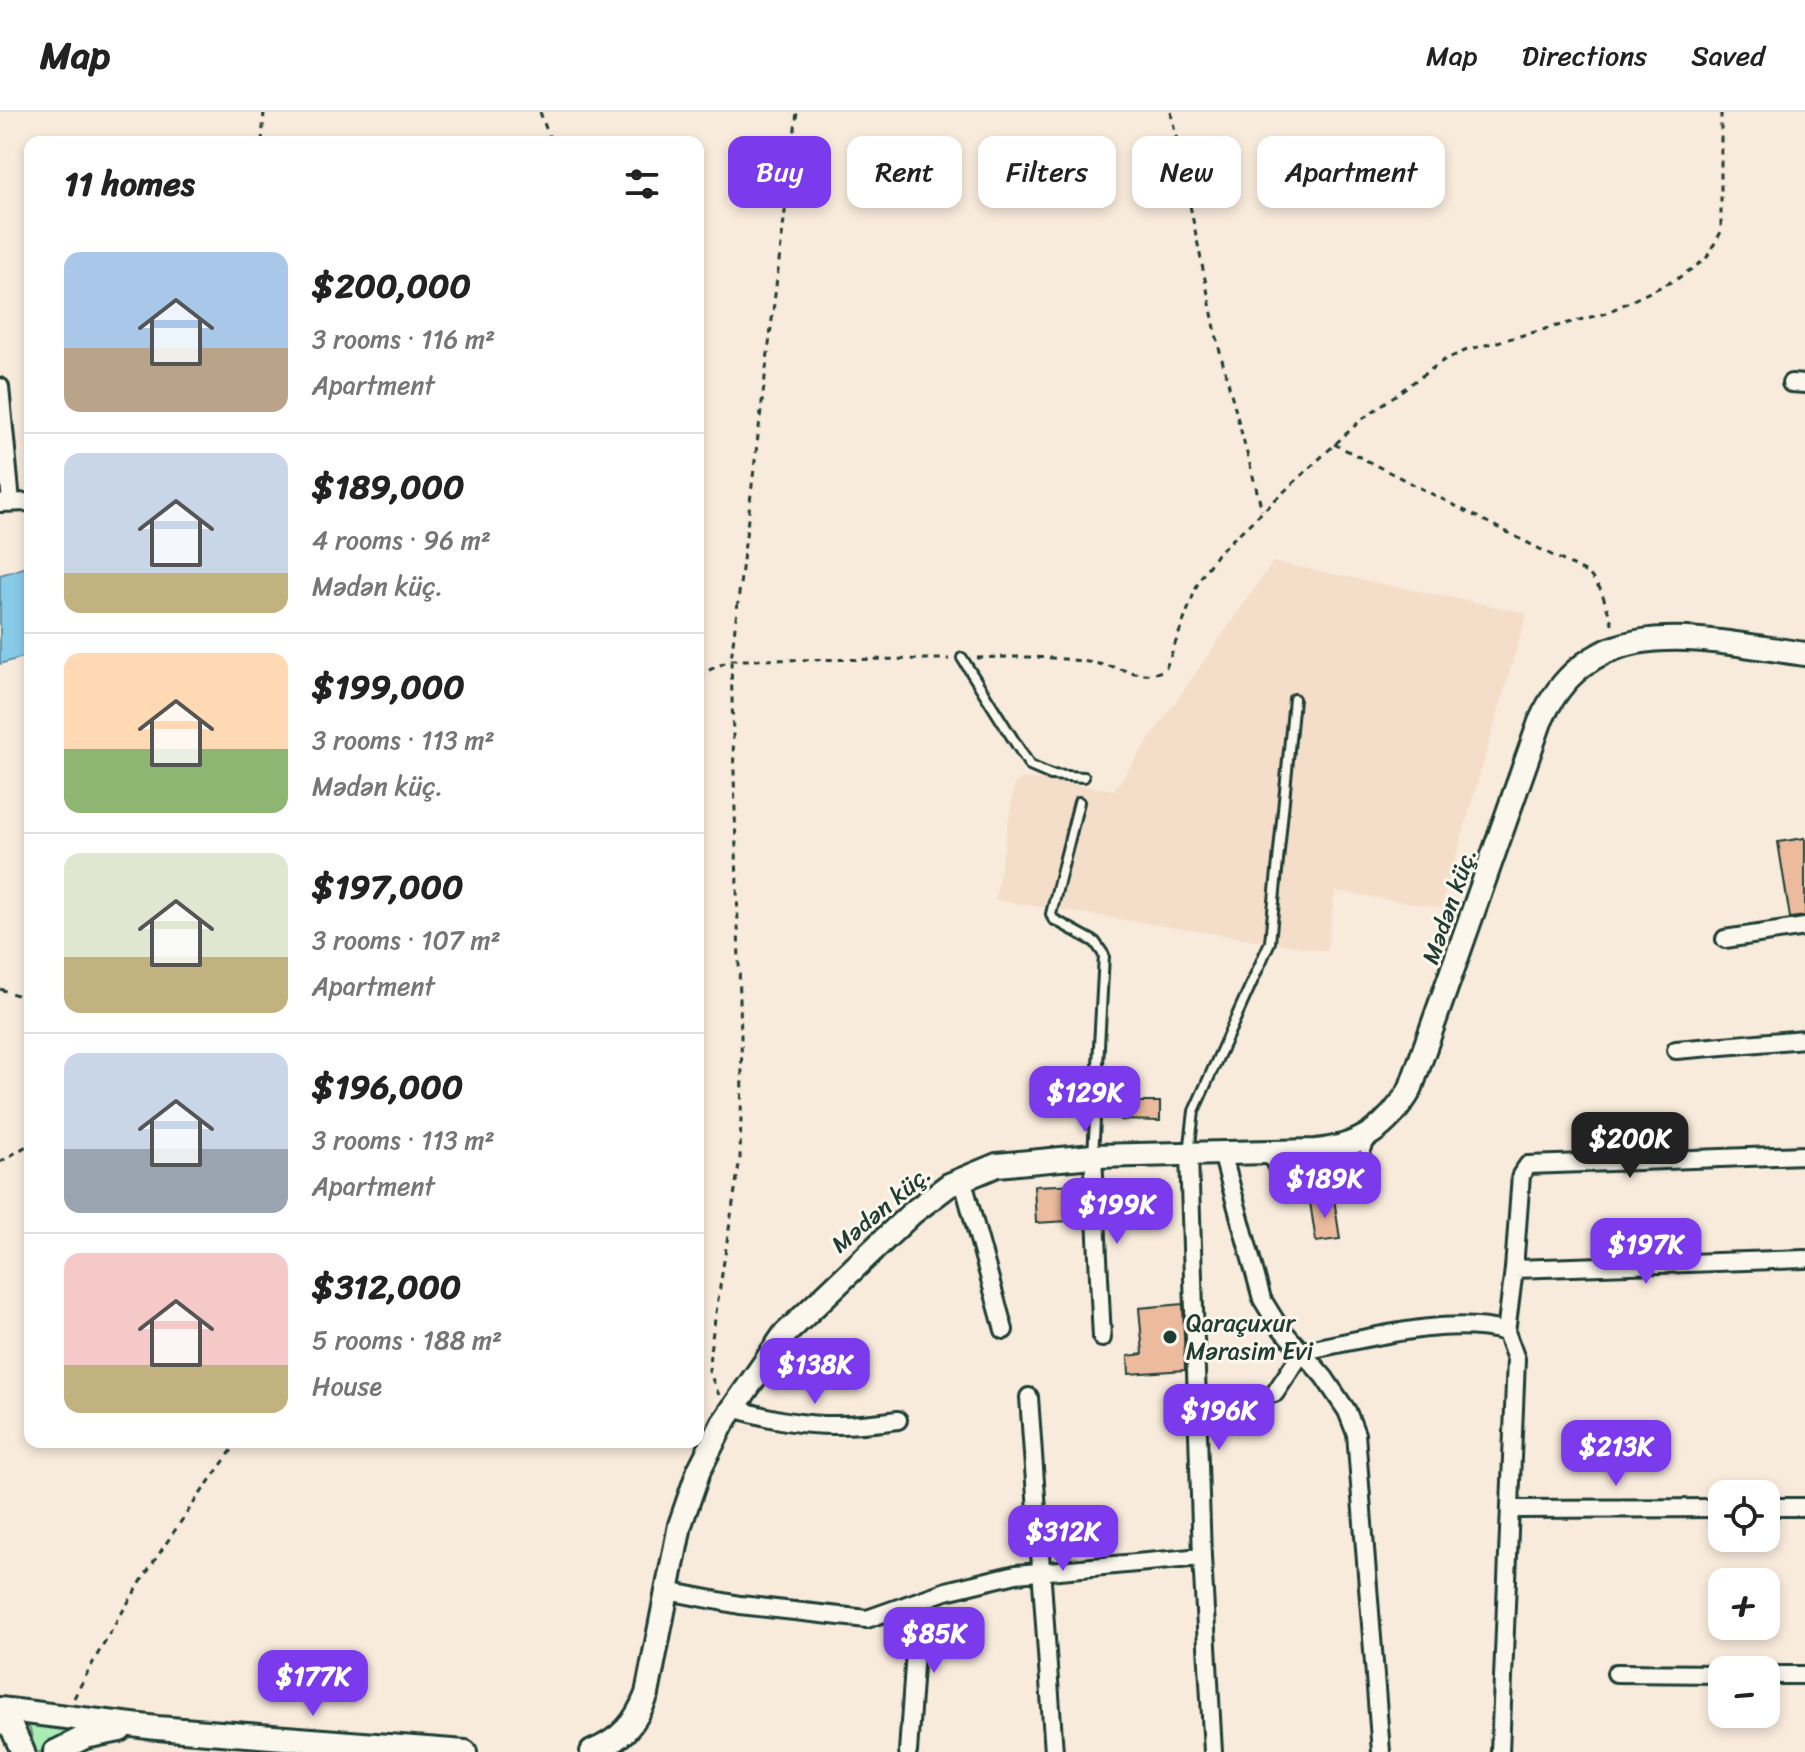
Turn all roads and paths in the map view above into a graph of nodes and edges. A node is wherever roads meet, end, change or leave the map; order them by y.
1 (264, 112) edge
2 (540, 112) edge
3 (797, 112) edge
4 (1171, 112) edge
5 (1721, 112) edge
6 (262, 136) edge
7 (549, 136) edge
8 (0, 387) edge
9 (1334, 444) junction
10 (6, 503) edge
11 (1262, 511) junction
12 (1619, 644) junction
13 (1805, 654) edge
14 (962, 658) junction
15 (731, 660) junction
16 (704, 672) edge
17 (1294, 699) dead end
18 (1084, 777) dead end
19 (1079, 802) dead end
20 (1805, 927) edge
21 (1725, 939) dead end
22 (0, 989) edge
23 (24, 998) edge
24 (1805, 1039) edge
25 (1676, 1050) dead end
26 (1373, 1135) junction
27 (24, 1148) edge
28 (1222, 1153) junction
29 (1265, 1153) junction
30 (1189, 1154) junction
31 (1805, 1155) edge
32 (1093, 1156) junction
33 (0, 1162) edge
34 (962, 1178) junction
35 (1805, 1259) edge
36 (1514, 1269) junction
37 (1004, 1330) dead end
38 (1506, 1332) junction
39 (1102, 1338) dead end
40 (1303, 1351) junction
41 (1275, 1393) dead end
42 (1029, 1397) dead end
43 (731, 1407) junction
44 (898, 1420) dead end
45 (234, 1448) edge
46 (1780, 1507) edge
47 (1805, 1507) edge
48 (1708, 1508) edge
49 (1510, 1509) junction
50 (1202, 1557) junction
51 (1043, 1570) junction
52 (667, 1591) junction
53 (908, 1605) junction
54 (1616, 1673) dead end
55 (1708, 1674) edge
56 (1780, 1675) edge
57 (1805, 1675) edge
58 (0, 1709) edge
59 (65, 1716) junction
60 (0, 1719) edge
61 (157, 1728) junction
62 (616, 1747) edge
63 (23, 1752) edge
64 (55, 1752) edge
65 (465, 1752) edge
66 (592, 1752) edge
67 (908, 1752) edge
68 (1054, 1752) edge
69 (1213, 1752) edge
70 (1381, 1752) edge
71 (1500, 1752) edge

1 - 6 path
2 - 7 path
3 - 15 path
4 - 11 path
5 - 9 path
8 - 10 street
9 - 11 path
9 - 12 path
11 - 14 path
12 - 13 main road, Mədən küç.
12 - 26 main road, Mədən küç.
14 - 15 path
14 - 18 lane
15 - 16 path
15 - 43 path
17 - 30 lane
19 - 32 lane
20 - 21 street
22 - 23 path
24 - 25 street
26 - 29 main road, Mədən küç.
26 - 29 lane
27 - 33 path
28 - 29 main road, Mədən küç.
28 - 30 main road, Mədən küç.
28 - 40 street
30 - 32 main road, Mədən küç.
30 - 50 street
31 - 36 street
32 - 34 main road, Mədən küç.
32 - 39 street
34 - 37 street
34 - 43 main road, Mədən küç.
35 - 36 street
36 - 38 street
38 - 40 street
38 - 49 street
40 - 41 street
40 - 70 street
42 - 51 street
43 - 44 street
43 - 52 main road, Mədən küç.
45 - 59 path
46 - 47 street
48 - 49 street
49 - 71 street
50 - 51 street
50 - 69 street
51 - 53 street
51 - 68 street
52 - 53 street
52 - 62 main road, Mədən küç.
53 - 67 street
54 - 55 street
56 - 57 street
58 - 59 main road
59 - 61 main road
60 - 63 main road
61 - 64 main road
61 - 65 main road
62 - 66 main road, Mədən küç.

